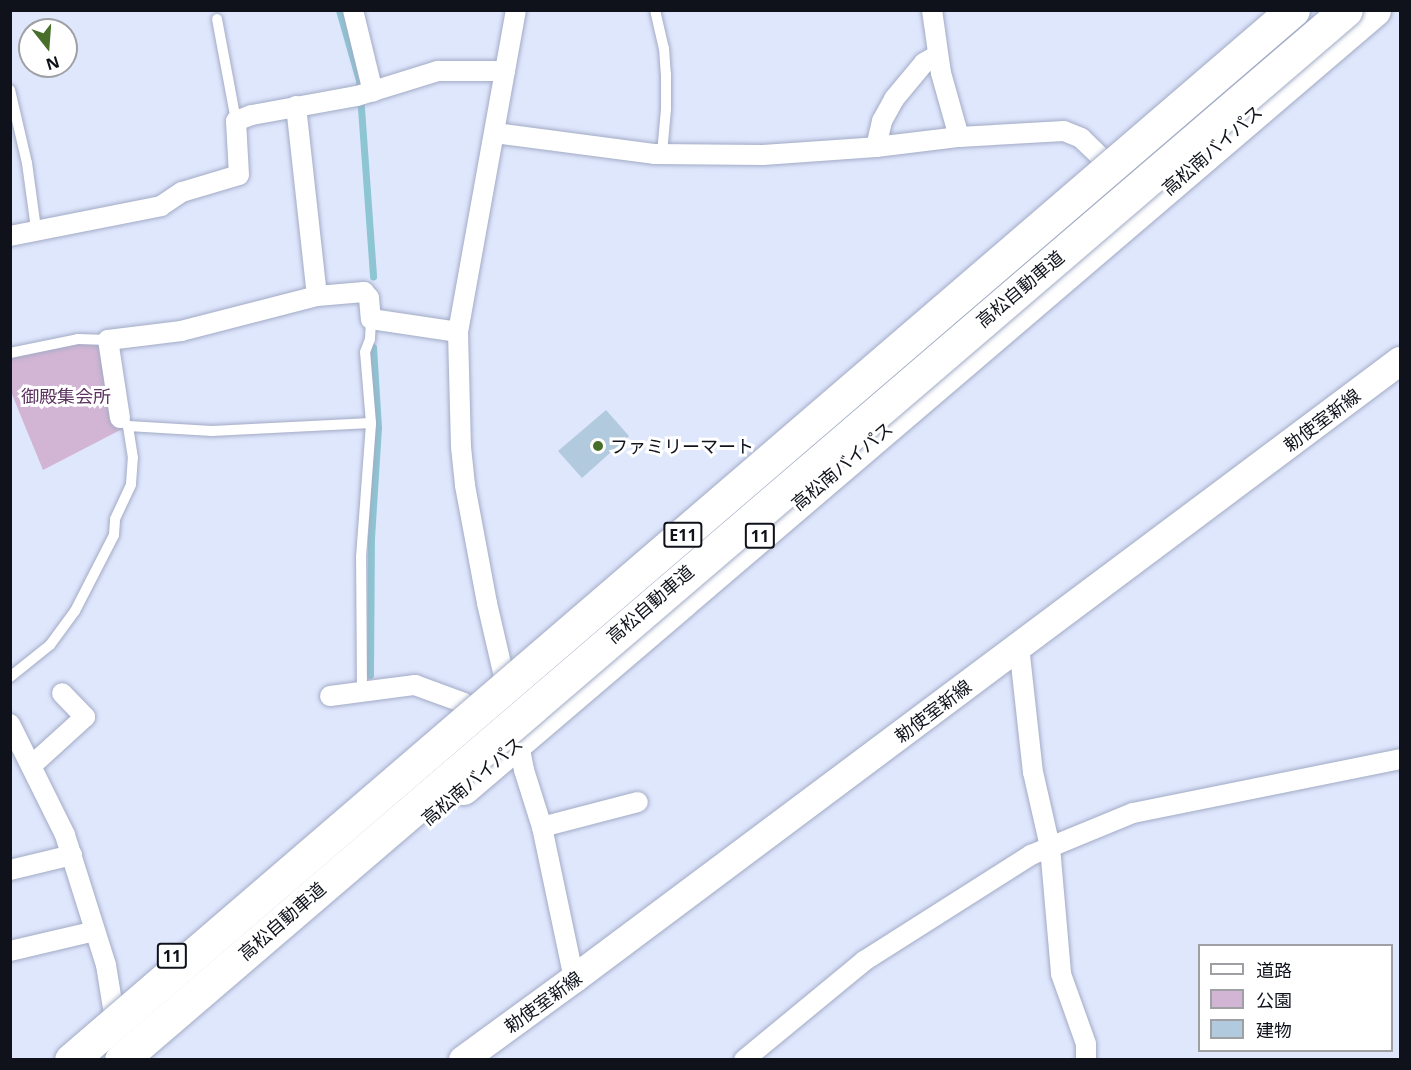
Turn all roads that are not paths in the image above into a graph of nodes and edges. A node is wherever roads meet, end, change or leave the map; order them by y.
1 (353, 10) edge
2 (516, 10) edge
3 (655, 10) edge
4 (932, 10) edge
5 (1270, 10) edge
6 (1293, 10) edge
7 (1346, 10) edge
8 (1374, 10) edge
9 (217, 19) dead end
10 (938, 55) junction
11 (505, 71) junction
12 (10, 90) edge
13 (365, 94) junction
14 (296, 106) junction
15 (236, 122) junction
16 (495, 133) junction
17 (959, 137) junction
18 (876, 147) junction
19 (662, 154) junction
20 (1102, 158) junction
21 (36, 229) junction
22 (10, 236) edge
23 (317, 296) junction
24 (371, 319) junction
25 (458, 332) junction
26 (108, 340) junction
27 (10, 353) edge
28 (1401, 361) edge
29 (124, 422) junction
30 (371, 423) junction
31 (1019, 646) junction
32 (503, 668) junction
33 (10, 677) edge
34 (362, 691) junction
35 (62, 693) dead end
36 (330, 696) dead end
37 (464, 704) junction
38 (10, 724) edge
39 (518, 742) junction
40 (1401, 759) edge
41 (31, 766) junction
42 (639, 802) dead end
43 (542, 827) junction
44 (1050, 847) junction
45 (72, 855) junction
46 (10, 870) edge
47 (95, 931) junction
48 (10, 951) edge
49 (574, 979) junction
50 (113, 1007) junction
51 (52, 1059) edge
52 (72, 1059) edge
53 (122, 1059) edge
54 (144, 1059) edge
55 (463, 1059) edge
56 (744, 1059) edge
57 (1086, 1059) edge

1 - 13 street
2 - 11 street
3 - 19 lane
4 - 10 street
5 - 20 highway, 11
6 - 52 highway, 高松自動車道 / E11, bridge
7 - 53 highway, 高松自動車道 / E11, bridge
8 - 39 highway, 高松南バイパス / 11
9 - 15 lane
10 - 17 street
10 - 18 street
11 - 13 street
11 - 16 street
12 - 21 lane
13 - 14 street
14 - 15 street
14 - 23 street
15 - 21 street
16 - 19 street
16 - 25 street
17 - 18 street
17 - 20 street
18 - 19 street
20 - 32 highway, 11
21 - 22 street
23 - 24 street
23 - 26 street
24 - 25 street
24 - 30 lane
25 - 32 street
26 - 27 lane
26 - 29 street
28 - 31 main road, 勅使室新線
29 - 30 lane
29 - 33 lane
30 - 34 lane
31 - 44 street
31 - 49 main road, 勅使室新線
32 - 37 highway, 11
32 - 39 street
34 - 36 street
34 - 37 street
35 - 41 street
37 - 50 highway, 11
38 - 41 street
39 - 43 street
39 - 54 highway, 高松南バイパス / 11
40 - 44 street
41 - 45 street
42 - 43 street
43 - 49 street
44 - 56 street
44 - 57 street
45 - 46 street
45 - 47 street
47 - 48 street
47 - 50 street
49 - 55 main road, 勅使室新線
50 - 51 highway, 11
50 - 53 street

